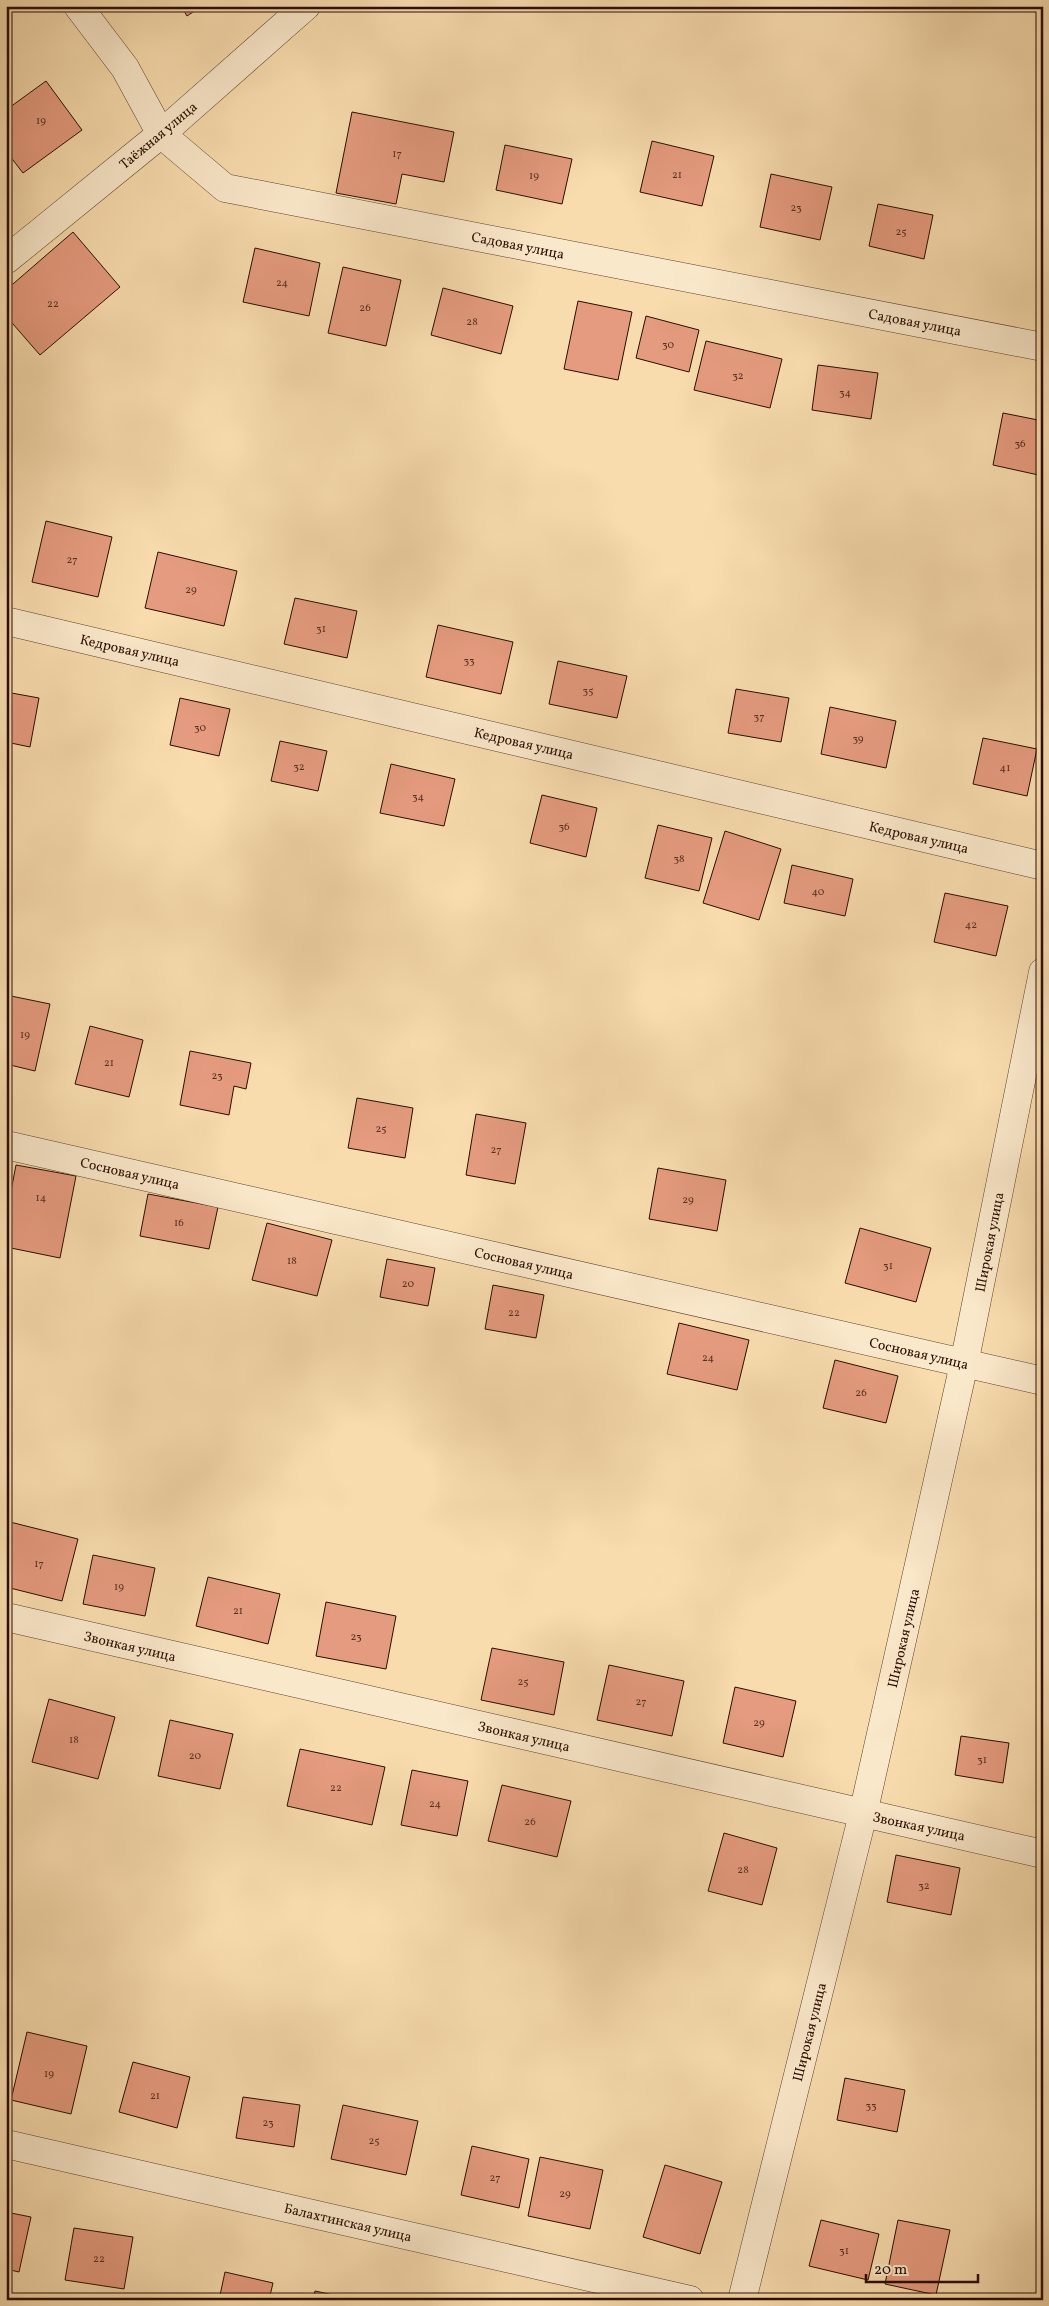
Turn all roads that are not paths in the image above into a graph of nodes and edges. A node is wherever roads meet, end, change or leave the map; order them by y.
1 (78, 6) edge
2 (306, 6) edge
3 (161, 134) junction
4 (6, 260) edge
5 (1043, 347) edge
6 (6, 621) edge
7 (1043, 866) edge
8 (1043, 972) edge
9 (6, 1144) edge
10 (964, 1364) junction
11 (1043, 1382) edge
12 (6, 1617) edge
13 (863, 1814) junction
14 (1043, 1854) edge
15 (6, 2144) edge
16 (690, 2300) edge
17 (742, 2300) edge

1 - 3 street, Садовая улица
2 - 3 street, Таёжная улица
3 - 4 street, Таёжная улица
3 - 5 street, Садовая улица
6 - 7 street, Кедровая улица
8 - 10 street, Широкая улица
9 - 10 street, Сосновая улица
10 - 11 street, Сосновая улица
10 - 13 street, Широкая улица
12 - 13 street, Звонкая улица
13 - 14 street, Звонкая улица
13 - 17 street, Широкая улица
15 - 16 street, Балахтинская улица

